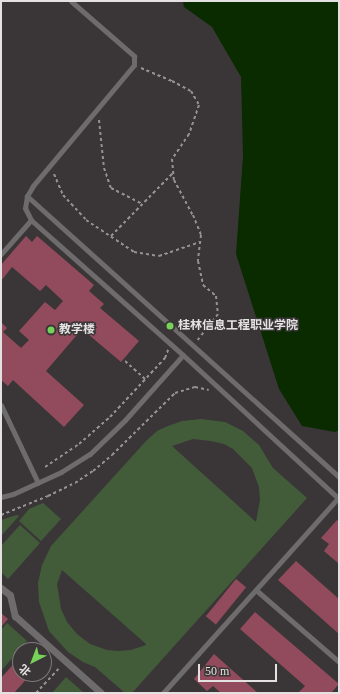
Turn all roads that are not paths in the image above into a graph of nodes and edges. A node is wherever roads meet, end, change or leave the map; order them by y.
1 (71, 1) edge
2 (27, 196) junction
3 (31, 220) junction
4 (1, 254) edge
5 (183, 355) junction
6 (1, 405) edge
7 (339, 477) edge
8 (38, 483) junction
9 (1, 497) edge
10 (339, 497) edge
11 (1, 588) edge
12 (256, 590) junction
13 (339, 662) edge
14 (101, 693) edge
15 (163, 693) edge

1 - 2 lane
2 - 3 lane
2 - 7 lane
3 - 4 lane
3 - 5 lane
5 - 8 lane
5 - 10 lane
6 - 8 lane
8 - 9 lane
10 - 12 lane
11 - 14 street
12 - 13 lane
12 - 15 lane

